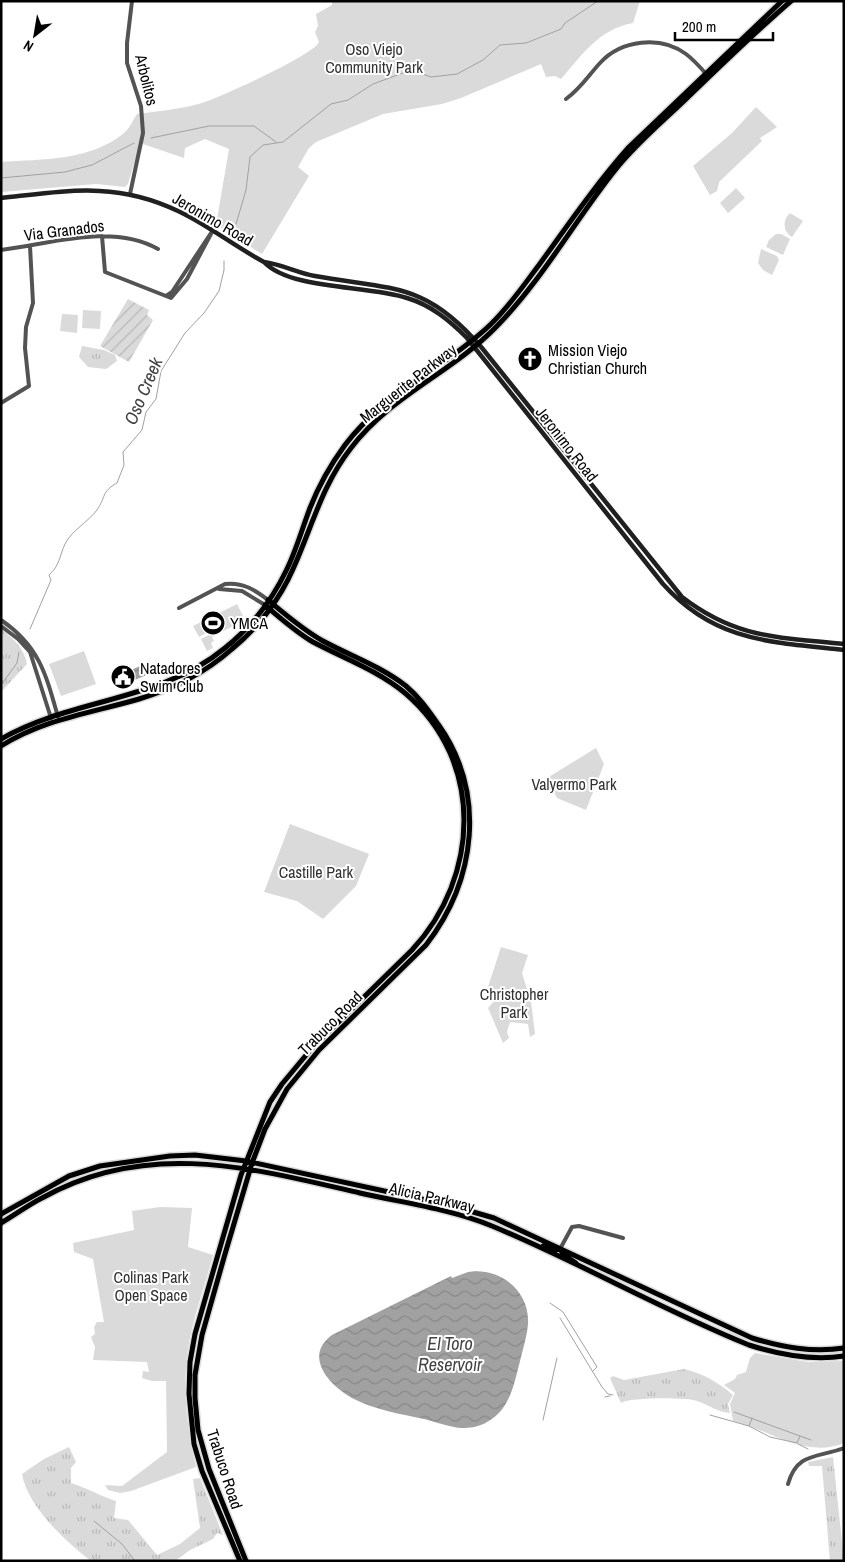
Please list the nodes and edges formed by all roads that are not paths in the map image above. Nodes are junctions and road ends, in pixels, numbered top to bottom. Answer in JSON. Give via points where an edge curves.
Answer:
{"nodes":[{"id":1,"x":132,"y":1,"type":"edge"},
{"id":2,"x":782,"y":1,"type":"edge"},
{"id":3,"x":791,"y":1,"type":"edge"},
{"id":4,"x":707,"y":75,"type":"junction"},
{"id":5,"x":566,"y":99,"type":"dead end"},
{"id":6,"x":130,"y":194,"type":"junction"},
{"id":7,"x":1,"y":198,"type":"edge"},
{"id":8,"x":212,"y":232,"type":"junction"},
{"id":9,"x":102,"y":236,"type":"junction"},
{"id":10,"x":30,"y":246,"type":"junction"},
{"id":11,"x":158,"y":249,"type":"dead end"},
{"id":12,"x":1,"y":250,"type":"edge"},
{"id":13,"x":178,"y":282,"type":"junction"},
{"id":14,"x":183,"y":285,"type":"junction"},
{"id":15,"x":166,"y":296,"type":"junction"},
{"id":16,"x":475,"y":343,"type":"junction"},
{"id":17,"x":1,"y":404,"type":"edge"},
{"id":18,"x":269,"y":605,"type":"junction"},
{"id":19,"x":178,"y":608,"type":"dead end"},
{"id":20,"x":1,"y":620,"type":"edge"},
{"id":21,"x":1,"y":626,"type":"edge"},
{"id":22,"x":844,"y":644,"type":"edge"},
{"id":23,"x":844,"y":650,"type":"edge"},
{"id":24,"x":58,"y":716,"type":"junction"},
{"id":25,"x":51,"y":719,"type":"junction"},
{"id":26,"x":1,"y":739,"type":"edge"},
{"id":27,"x":1,"y":746,"type":"edge"},
{"id":28,"x":170,"y":1156,"type":"junction"},
{"id":29,"x":249,"y":1162,"type":"junction"},
{"id":30,"x":170,"y":1163,"type":"junction"},
{"id":31,"x":247,"y":1169,"type":"junction"},
{"id":32,"x":421,"y":1199,"type":"junction"},
{"id":33,"x":419,"y":1207,"type":"junction"},
{"id":34,"x":1,"y":1214,"type":"edge"},
{"id":35,"x":1,"y":1223,"type":"edge"},
{"id":36,"x":623,"y":1238,"type":"dead end"},
{"id":37,"x":524,"y":1240,"type":"junction"},
{"id":38,"x":560,"y":1249,"type":"junction"},
{"id":39,"x":580,"y":1267,"type":"junction"},
{"id":40,"x":752,"y":1338,"type":"junction"},
{"id":41,"x":749,"y":1345,"type":"junction"},
{"id":42,"x":844,"y":1348,"type":"edge"},
{"id":43,"x":844,"y":1356,"type":"edge"},
{"id":44,"x":844,"y":1448,"type":"edge"},
{"id":45,"x":788,"y":1484,"type":"dead end"},
{"id":46,"x":240,"y":1561,"type":"edge"},
{"id":47,"x":246,"y":1561,"type":"edge"}],
"edges":[{"from":1,"to":6,"type":"street","name":"Arbolitos","via":[[126,58],[141,106],[144,133]]},
{"from":2,"to":4,"type":"main road","name":"Marguerite Parkway"},
{"from":3,"to":4,"type":"main road","name":"Marguerite Parkway"},
{"from":4,"to":5,"type":"street","via":[[677,49],[665,44],[641,42],[618,48],[608,55]]},
{"from":4,"to":16,"type":"main road","name":"Marguerite Parkway","via":[[612,165],[509,304]]},
{"from":6,"to":7,"type":"main road","name":"Jeronimo Road","via":[[86,189]]},
{"from":6,"to":8,"type":"main road","name":"Jeronimo Road","via":[[177,210]]},
{"from":8,"to":13,"type":"street"},
{"from":8,"to":14,"type":"street"},
{"from":8,"to":16,"type":"main road","name":"Jeronimo Road","via":[[264,262],[271,270],[294,278],[408,298],[444,318]]},
{"from":9,"to":10,"type":"street","name":"Via Granados"},
{"from":9,"to":11,"type":"street","name":"Via Granados","via":[[126,238]]},
{"from":9,"to":15,"type":"street","via":[[105,272]]},
{"from":10,"to":12,"type":"street","name":"Via Granados"},
{"from":10,"to":17,"type":"street","via":[[33,303],[26,327],[25,348],[29,386]]},
{"from":13,"to":14,"type":"street"},
{"from":13,"to":15,"type":"street"},
{"from":14,"to":15,"type":"street","via":[[174,297]]},
{"from":16,"to":18,"type":"main road","name":"Marguerite Parkway","via":[[372,423],[340,462],[321,490],[292,572]]},
{"from":16,"to":22,"type":"main road","name":"Jeronimo Road","via":[[682,597],[707,615],[742,631]]},
{"from":16,"to":23,"type":"main road","name":"Jeronimo Road","via":[[674,597],[706,621],[742,637]]},
{"from":18,"to":19,"type":"street","via":[[255,590],[242,584],[225,584]]},
{"from":18,"to":24,"type":"main road","name":"Marguerite Parkway","via":[[226,648],[177,679]]},
{"from":18,"to":29,"type":"main road","name":"Trabuco Road","via":[[300,633],[399,688],[423,712],[450,754],[460,786],[464,830],[462,854],[450,894],[427,934],[312,1048],[282,1084],[270,1102]]},
{"from":20,"to":24,"type":"street","via":[[19,632],[34,650]]},
{"from":21,"to":25,"type":"street","via":[[30,652]]},
{"from":24,"to":25,"type":"main road","name":"Marguerite Parkway"},
{"from":25,"to":26,"type":"main road","name":"Marguerite Parkway"},
{"from":25,"to":27,"type":"main road","name":"Marguerite Parkway"},
{"from":28,"to":29,"type":"main road","name":"Alicia Parkway","via":[[195,1155]]},
{"from":28,"to":30,"type":"main road"},
{"from":28,"to":34,"type":"main road","name":"Alicia Parkway","via":[[123,1162],[69,1176]]},
{"from":29,"to":31,"type":"main road","name":"Trabuco Road"},
{"from":29,"to":32,"type":"main road","name":"Alicia Parkway"},
{"from":30,"to":31,"type":"main road","name":"Alicia Parkway","via":[[204,1163]]},
{"from":30,"to":35,"type":"main road","name":"Alicia Parkway","via":[[133,1167],[88,1178],[43,1197]]},
{"from":31,"to":33,"type":"main road","name":"Alicia Parkway"},
{"from":31,"to":46,"type":"main road","name":"Trabuco Road","via":[[195,1334],[189,1394],[194,1444],[202,1471]]},
{"from":31,"to":47,"type":"main road","name":"Trabuco Road","via":[[202,1335],[195,1375],[198,1430],[209,1469]]},
{"from":32,"to":33,"type":"main road"},
{"from":32,"to":38,"type":"main road","name":"Alicia Parkway","via":[[494,1218]]},
{"from":33,"to":37,"type":"main road","name":"Alicia Parkway","via":[[468,1218]]},
{"from":36,"to":38,"type":"street","via":[[572,1227]]},
{"from":37,"to":38,"type":"main road"},
{"from":37,"to":39,"type":"main road","name":"Alicia Parkway"},
{"from":38,"to":39,"type":"main road","via":[[564,1256]]},
{"from":38,"to":40,"type":"main road","name":"Alicia Parkway"},
{"from":39,"to":41,"type":"main road","name":"Alicia Parkway"},
{"from":40,"to":41,"type":"main road"},
{"from":40,"to":42,"type":"main road","name":"Alicia Parkway","via":[[811,1350]]},
{"from":41,"to":43,"type":"main road","name":"Alicia Parkway","via":[[797,1356]]},
{"from":44,"to":45,"type":"street","via":[[808,1457],[796,1467]]}]}
